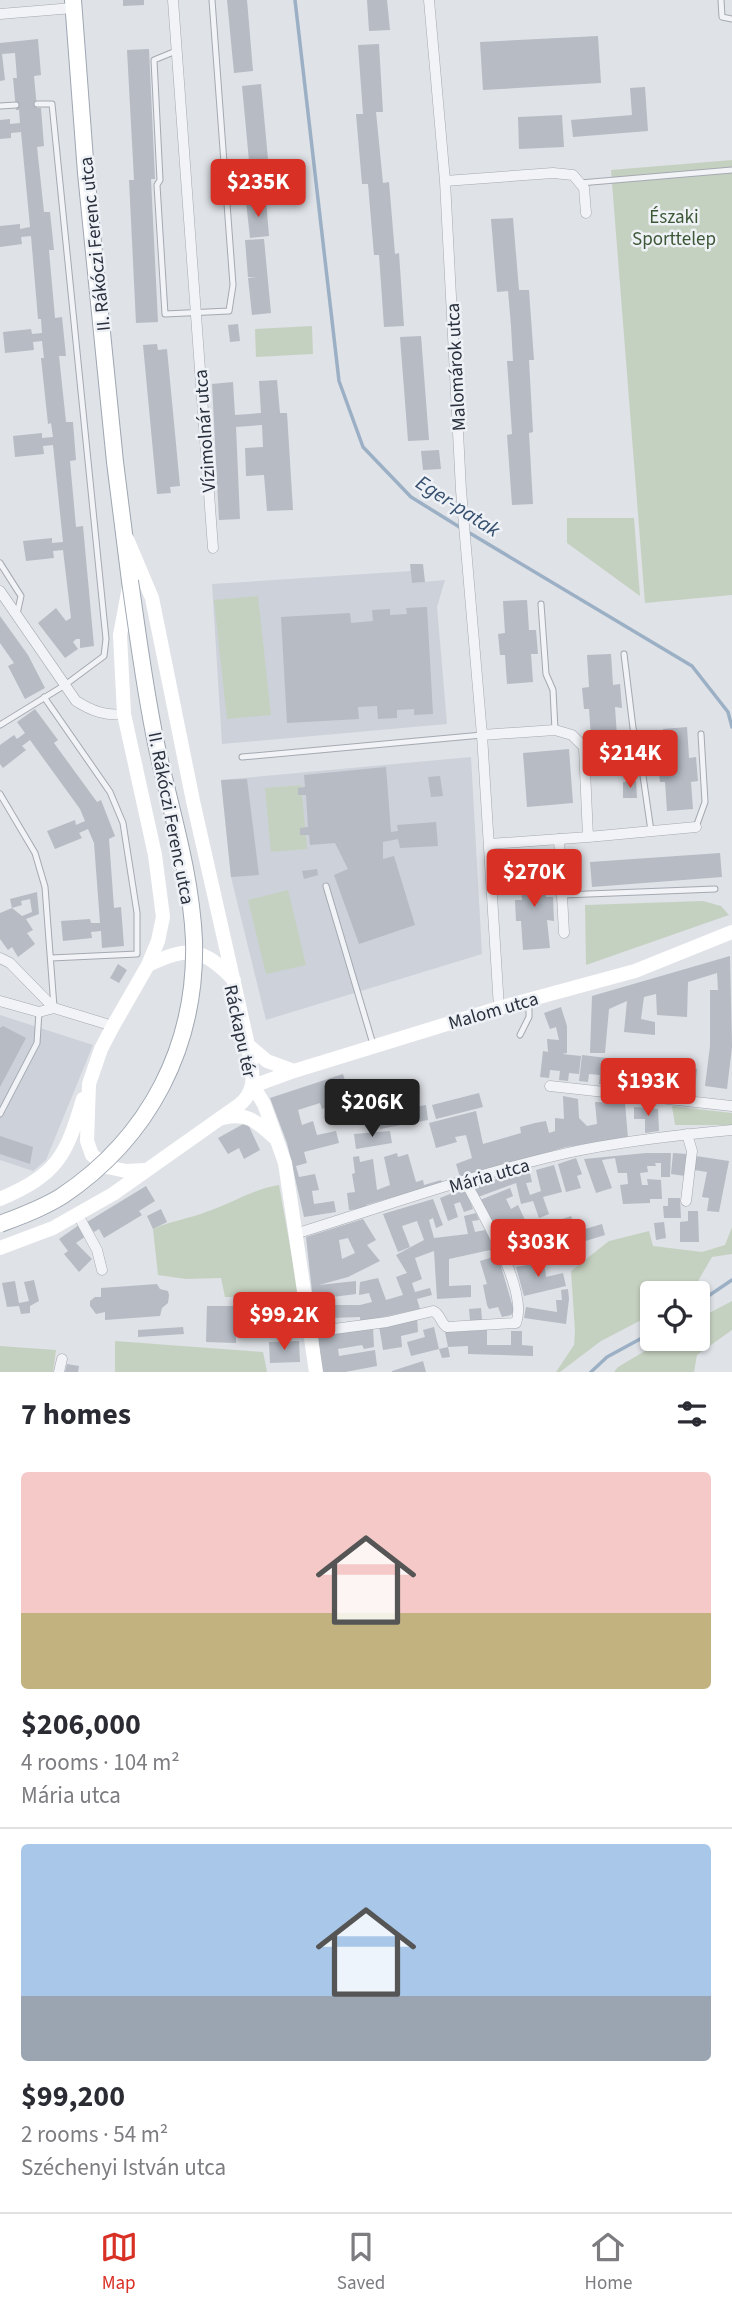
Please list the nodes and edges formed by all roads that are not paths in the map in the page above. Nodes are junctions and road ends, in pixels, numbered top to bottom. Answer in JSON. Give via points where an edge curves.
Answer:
{"nodes":[{"id":1,"x":173,"y":0,"type":"edge"},
{"id":2,"x":212,"y":0,"type":"edge"},
{"id":3,"x":429,"y":0,"type":"edge"},
{"id":4,"x":721,"y":0,"type":"edge"},
{"id":5,"x":73,"y":4,"type":"edge"},
{"id":6,"x":0,"y":13,"type":"edge"},
{"id":7,"x":732,"y":19,"type":"edge"},
{"id":8,"x":177,"y":51,"type":"junction"},
{"id":9,"x":37,"y":104,"type":"dead end"},
{"id":10,"x":16,"y":105,"type":"dead end"},
{"id":11,"x":0,"y":106,"type":"edge"},
{"id":12,"x":732,"y":170,"type":"edge"},
{"id":13,"x":445,"y":181,"type":"junction"},
{"id":14,"x":580,"y":183,"type":"junction"},
{"id":15,"x":586,"y":213,"type":"dead end"},
{"id":16,"x":195,"y":314,"type":"junction"},
{"id":17,"x":124,"y":529,"type":"junction"},
{"id":18,"x":213,"y":548,"type":"dead end"},
{"id":19,"x":0,"y":563,"type":"edge"},
{"id":20,"x":130,"y":581,"type":"junction"},
{"id":21,"x":0,"y":591,"type":"edge"},
{"id":22,"x":541,"y":604,"type":"dead end"},
{"id":23,"x":4,"y":605,"type":"edge"},
{"id":24,"x":17,"y":614,"type":"junction"},
{"id":25,"x":624,"y":654,"type":"dead end"},
{"id":26,"x":65,"y":685,"type":"junction"},
{"id":27,"x":44,"y":697,"type":"junction"},
{"id":28,"x":124,"y":714,"type":"junction"},
{"id":29,"x":0,"y":725,"type":"edge"},
{"id":30,"x":555,"y":730,"type":"junction"},
{"id":31,"x":482,"y":734,"type":"junction"},
{"id":32,"x":701,"y":734,"type":"dead end"},
{"id":33,"x":584,"y":747,"type":"junction"},
{"id":34,"x":639,"y":748,"type":"junction"},
{"id":35,"x":242,"y":757,"type":"dead end"},
{"id":36,"x":0,"y":794,"type":"edge"},
{"id":37,"x":696,"y":827,"type":"joint"},
{"id":38,"x":651,"y":831,"type":"junction"},
{"id":39,"x":588,"y":837,"type":"junction"},
{"id":40,"x":559,"y":839,"type":"junction"},
{"id":41,"x":489,"y":844,"type":"junction"},
{"id":42,"x":326,"y":886,"type":"dead end"},
{"id":43,"x":715,"y":888,"type":"dead end"},
{"id":44,"x":563,"y":895,"type":"junction"},
{"id":45,"x":163,"y":917,"type":"junction"},
{"id":46,"x":732,"y":932,"type":"edge"},
{"id":47,"x":564,"y":933,"type":"dead end"},
{"id":48,"x":181,"y":952,"type":"junction"},
{"id":49,"x":0,"y":958,"type":"edge"},
{"id":50,"x":51,"y":958,"type":"junction"},
{"id":51,"x":148,"y":965,"type":"junction"},
{"id":52,"x":235,"y":982,"type":"junction"},
{"id":53,"x":528,"y":999,"type":"junction"},
{"id":54,"x":0,"y":1001,"type":"edge"},
{"id":55,"x":54,"y":1008,"type":"junction"},
{"id":56,"x":499,"y":1008,"type":"junction"},
{"id":57,"x":39,"y":1012,"type":"junction"},
{"id":58,"x":113,"y":1026,"type":"junction"},
{"id":59,"x":520,"y":1035,"type":"dead end"},
{"id":60,"x":248,"y":1045,"type":"junction"},
{"id":61,"x":374,"y":1046,"type":"junction"},
{"id":62,"x":294,"y":1071,"type":"junction"},
{"id":63,"x":89,"y":1084,"type":"junction"},
{"id":64,"x":253,"y":1086,"type":"junction"},
{"id":65,"x":550,"y":1086,"type":"dead end"},
{"id":66,"x":732,"y":1106,"type":"edge"},
{"id":67,"x":0,"y":1114,"type":"edge"},
{"id":68,"x":220,"y":1118,"type":"junction"},
{"id":69,"x":732,"y":1130,"type":"edge"},
{"id":70,"x":687,"y":1134,"type":"junction"},
{"id":71,"x":279,"y":1141,"type":"junction"},
{"id":72,"x":147,"y":1170,"type":"junction"},
{"id":73,"x":466,"y":1181,"type":"junction"},
{"id":74,"x":0,"y":1199,"type":"edge"},
{"id":75,"x":686,"y":1201,"type":"dead end"},
{"id":76,"x":78,"y":1215,"type":"junction"},
{"id":77,"x":0,"y":1224,"type":"edge"},
{"id":78,"x":295,"y":1234,"type":"junction"},
{"id":79,"x":0,"y":1248,"type":"edge"},
{"id":80,"x":102,"y":1270,"type":"dead end"},
{"id":81,"x":311,"y":1332,"type":"junction"},
{"id":82,"x":62,"y":1359,"type":"dead end"},
{"id":83,"x":59,"y":1372,"type":"edge"},
{"id":84,"x":316,"y":1372,"type":"edge"}],
"edges":[{"from":1,"to":8,"type":"street","name":"Vízimolnár utca"},
{"from":2,"to":16,"type":"lane","via":[[233,285],[229,312]]},
{"from":3,"to":13,"type":"street","name":"Malomárok utca"},
{"from":4,"to":7,"type":"lane","via":[[722,17]]},
{"from":5,"to":6,"type":"street"},
{"from":5,"to":17,"type":"main road","name":"II. Rákóczi Ferenc utca"},
{"from":8,"to":16,"type":"street","name":"Vízimolnár utca"},
{"from":8,"to":16,"type":"lane","via":[[155,60],[165,314]]},
{"from":9,"to":26,"type":"lane","via":[[52,104],[106,639],[104,656]]},
{"from":10,"to":11,"type":"lane"},
{"from":12,"to":14,"type":"lane"},
{"from":13,"to":14,"type":"street","via":[[553,173],[573,175]]},
{"from":13,"to":31,"type":"street","name":"Malomárok utca","via":[[462,493]]},
{"from":14,"to":15,"type":"street"},
{"from":16,"to":18,"type":"street","name":"Vízimolnár utca"},
{"from":17,"to":20,"type":"main road","name":"II. Rákóczi Ferenc utca"},
{"from":17,"to":52,"type":"main road","name":"II. Rákóczi Ferenc utca","via":[[152,598]]},
{"from":19,"to":24,"type":"lane","via":[[20,596]]},
{"from":20,"to":28,"type":"main road","name":"II. Rákóczi Ferenc utca","via":[[120,635]]},
{"from":20,"to":77,"type":"main road","name":"II. Rákóczi Ferenc utca","bridge":true,"via":[[152,723],[186,872],[194,938],[193,986],[184,1030],[164,1082],[122,1145],[61,1196]]},
{"from":21,"to":23,"type":"street"},
{"from":22,"to":30,"type":"lane"},
{"from":23,"to":24,"type":"street"},
{"from":24,"to":26,"type":"street"},
{"from":25,"to":34,"type":"lane"},
{"from":26,"to":27,"type":"lane"},
{"from":26,"to":28,"type":"street","via":[[76,701],[89,709],[109,716]]},
{"from":27,"to":29,"type":"lane"},
{"from":27,"to":50,"type":"lane","via":[[110,792],[124,823],[137,914],[137,954]]},
{"from":28,"to":45,"type":"main road","name":"II. Rákóczi Ferenc utca","via":[[155,855]]},
{"from":30,"to":31,"type":"street"},
{"from":30,"to":33,"type":"street","via":[[572,735]]},
{"from":31,"to":35,"type":"lane"},
{"from":31,"to":41,"type":"street","name":"Malomárok utca"},
{"from":32,"to":37,"type":"lane","via":[[705,802]]},
{"from":33,"to":34,"type":"lane"},
{"from":33,"to":39,"type":"street"},
{"from":34,"to":38,"type":"lane"},
{"from":36,"to":50,"type":"lane","via":[[35,853],[45,887]]},
{"from":37,"to":38,"type":"street"},
{"from":38,"to":39,"type":"street"},
{"from":39,"to":40,"type":"street"},
{"from":40,"to":41,"type":"street"},
{"from":40,"to":44,"type":"street"},
{"from":41,"to":56,"type":"street","name":"Malomárok utca"},
{"from":42,"to":61,"type":"lane"},
{"from":43,"to":44,"type":"lane"},
{"from":44,"to":47,"type":"street"},
{"from":45,"to":48,"type":"main road","via":[[168,935]]},
{"from":45,"to":51,"type":"main road","name":"II. Rákóczi Ferenc utca"},
{"from":46,"to":53,"type":"main road","name":"Malom utca","via":[[635,971]]},
{"from":48,"to":51,"type":"main road"},
{"from":48,"to":52,"type":"main road","name":"Ráckapu tér","via":[[203,954]]},
{"from":49,"to":55,"type":"street"},
{"from":50,"to":55,"type":"lane"},
{"from":51,"to":58,"type":"main road"},
{"from":52,"to":60,"type":"main road","name":"Ráckapu tér"},
{"from":53,"to":56,"type":"main road","name":"Malom utca"},
{"from":53,"to":59,"type":"lane","via":[[529,1017]]},
{"from":54,"to":57,"type":"street"},
{"from":55,"to":57,"type":"street"},
{"from":55,"to":58,"type":"street"},
{"from":56,"to":61,"type":"main road","name":"Malom utca"},
{"from":57,"to":67,"type":"lane","via":[[37,1043]]},
{"from":58,"to":63,"type":"main road"},
{"from":60,"to":62,"type":"main road","via":[[267,1062]]},
{"from":60,"to":64,"type":"main road","name":"Ráckapu tér"},
{"from":61,"to":62,"type":"main road","name":"Malom utca"},
{"from":62,"to":64,"type":"main road","name":"Malom utca"},
{"from":63,"to":72,"type":"main road","via":[[92,1155],[107,1167]]},
{"from":63,"to":74,"type":"main road","via":[[64,1153],[28,1186]]},
{"from":64,"to":68,"type":"main road","name":"Ráckapu tér","via":[[247,1099]]},
{"from":64,"to":71,"type":"main road"},
{"from":65,"to":66,"type":"street"},
{"from":68,"to":71,"type":"main road","via":[[247,1116]]},
{"from":68,"to":72,"type":"main road","name":"Ráckapu tér"},
{"from":69,"to":70,"type":"street","name":"Mária utca"},
{"from":70,"to":73,"type":"street","name":"Mária utca","via":[[570,1153]]},
{"from":70,"to":75,"type":"street","via":[[692,1151]]},
{"from":71,"to":78,"type":"main road"},
{"from":72,"to":76,"type":"main road","name":"Ráckapu tér"},
{"from":73,"to":78,"type":"street","name":"Mária utca"},
{"from":73,"to":81,"type":"street","via":[[514,1286],[516,1323],[447,1326],[433,1311]]},
{"from":76,"to":79,"type":"main road","name":"Ráckapu tér"},
{"from":76,"to":80,"type":"street"},
{"from":78,"to":81,"type":"main road"},
{"from":81,"to":84,"type":"main road"},
{"from":82,"to":83,"type":"street"}]}
